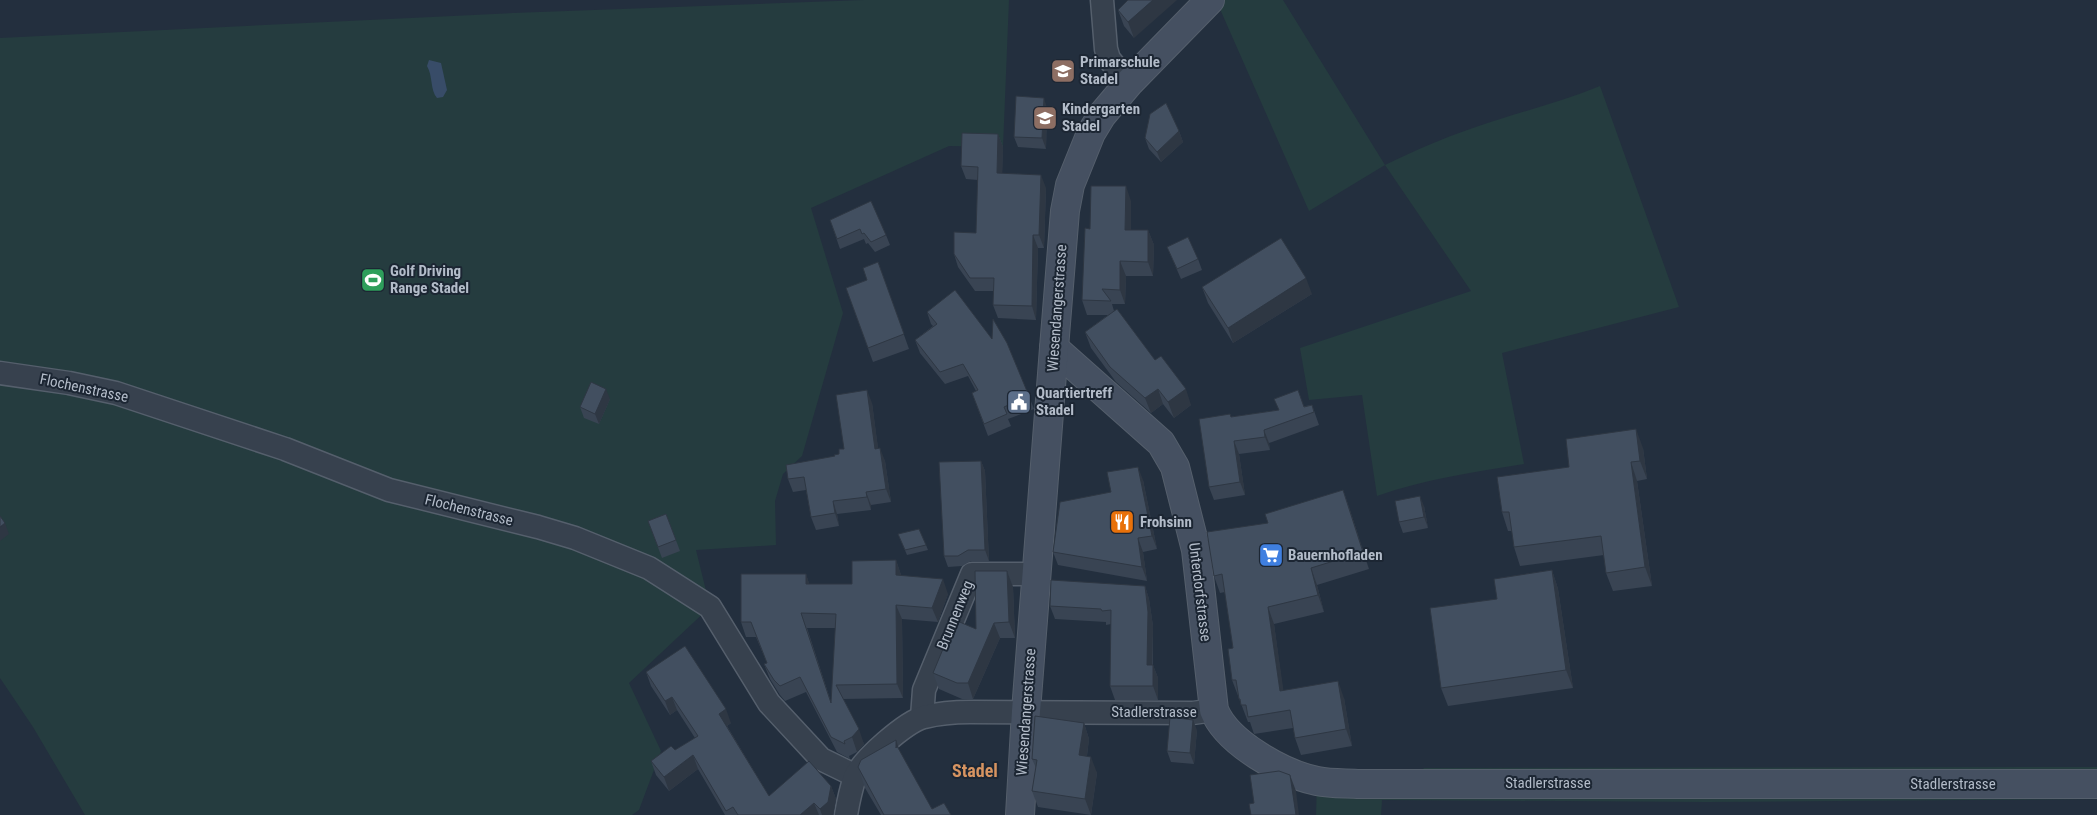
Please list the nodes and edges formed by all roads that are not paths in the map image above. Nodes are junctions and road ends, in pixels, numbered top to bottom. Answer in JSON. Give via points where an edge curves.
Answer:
{"nodes":[{"id":1,"x":1102,"y":0,"type":"edge"},
{"id":2,"x":1210,"y":0,"type":"edge"},
{"id":3,"x":1129,"y":83,"type":"junction"},
{"id":4,"x":1054,"y":348,"type":"junction"},
{"id":5,"x":0,"y":373,"type":"edge"},
{"id":6,"x":1037,"y":574,"type":"junction"},
{"id":7,"x":1214,"y":710,"type":"junction"},
{"id":8,"x":1026,"y":711,"type":"junction"},
{"id":9,"x":922,"y":718,"type":"junction"},
{"id":10,"x":856,"y":776,"type":"junction"},
{"id":11,"x":2097,"y":784,"type":"edge"},
{"id":12,"x":846,"y":815,"type":"edge"},
{"id":13,"x":1020,"y":815,"type":"edge"}],
"edges":[{"from":1,"to":3,"type":"street","via":[[1109,59]]},
{"from":2,"to":3,"type":"street","name":"Wiesendangerstrasse"},
{"from":3,"to":4,"type":"street","name":"Wiesendangerstrasse","via":[[1091,133],[1070,185]]},
{"from":4,"to":6,"type":"street","name":"Wiesendangerstrasse"},
{"from":4,"to":7,"type":"street","name":"Unterdorfstrasse","via":[[1161,443],[1175,467],[1196,550]]},
{"from":5,"to":10,"type":"street","name":"Flochenstrasse","via":[[86,386],[143,401],[285,449],[389,490],[576,538],[649,568],[710,607],[769,704],[821,760]]},
{"from":6,"to":8,"type":"street","name":"Wiesendangerstrasse"},
{"from":6,"to":9,"type":"street","name":"Brunnenweg","via":[[972,574],[924,690]]},
{"from":7,"to":8,"type":"street","name":"Stadlerstrasse","via":[[1193,713]]},
{"from":7,"to":11,"type":"street","name":"Stadlerstrasse","via":[[1222,726],[1238,741],[1274,766],[1317,781],[1360,784]]},
{"from":8,"to":9,"type":"street","name":"Stadlerstrasse","via":[[946,712]]},
{"from":8,"to":13,"type":"street","name":"Wiesendangerstrasse"},
{"from":9,"to":10,"type":"street","name":"Stadlerstrasse","via":[[869,758]]},
{"from":10,"to":12,"type":"street"}]}
